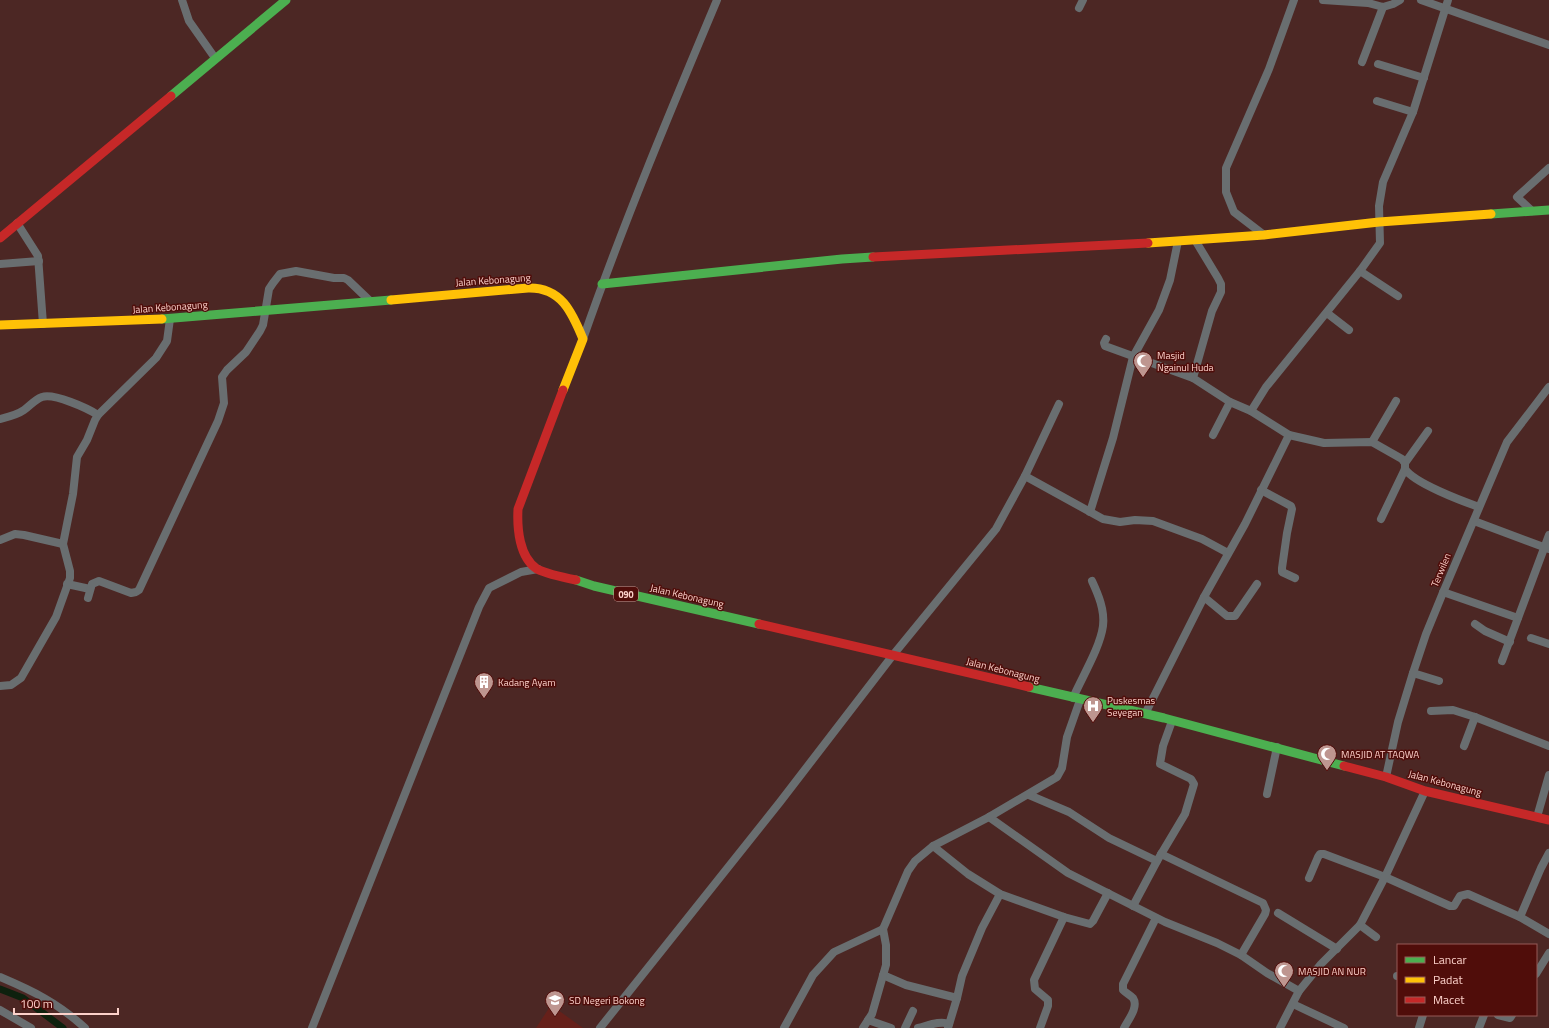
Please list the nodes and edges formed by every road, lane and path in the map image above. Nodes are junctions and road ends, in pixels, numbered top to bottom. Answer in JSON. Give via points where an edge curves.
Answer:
{"nodes":[{"id":1,"x":182,"y":0,"type":"edge"},
{"id":2,"x":286,"y":0,"type":"edge"},
{"id":3,"x":717,"y":0,"type":"edge"},
{"id":4,"x":1294,"y":0,"type":"edge"},
{"id":5,"x":1324,"y":0,"type":"edge"},
{"id":6,"x":1400,"y":0,"type":"edge"},
{"id":7,"x":1421,"y":0,"type":"edge"},
{"id":8,"x":1448,"y":0,"type":"edge"},
{"id":9,"x":1383,"y":7,"type":"junction"},
{"id":10,"x":1445,"y":8,"type":"junction"},
{"id":11,"x":1549,"y":46,"type":"edge"},
{"id":12,"x":215,"y":58,"type":"junction"},
{"id":13,"x":1362,"y":62,"type":"dead end"},
{"id":14,"x":1378,"y":64,"type":"dead end"},
{"id":15,"x":1424,"y":78,"type":"junction"},
{"id":16,"x":1378,"y":101,"type":"dead end"},
{"id":17,"x":1413,"y":112,"type":"junction"},
{"id":18,"x":1549,"y":168,"type":"edge"},
{"id":19,"x":1549,"y":210,"type":"edge"},
{"id":20,"x":1532,"y":211,"type":"junction"},
{"id":21,"x":1379,"y":222,"type":"junction"},
{"id":22,"x":17,"y":223,"type":"junction"},
{"id":23,"x":1264,"y":235,"type":"junction"},
{"id":24,"x":0,"y":238,"type":"edge"},
{"id":25,"x":1195,"y":240,"type":"junction"},
{"id":26,"x":1178,"y":241,"type":"junction"},
{"id":27,"x":39,"y":261,"type":"junction"},
{"id":28,"x":0,"y":264,"type":"edge"},
{"id":29,"x":1360,"y":271,"type":"junction"},
{"id":30,"x":602,"y":284,"type":"junction"},
{"id":31,"x":1398,"y":296,"type":"dead end"},
{"id":32,"x":370,"y":302,"type":"junction"},
{"id":33,"x":266,"y":310,"type":"junction"},
{"id":34,"x":1327,"y":313,"type":"junction"},
{"id":35,"x":170,"y":319,"type":"junction"},
{"id":36,"x":43,"y":324,"type":"junction"},
{"id":37,"x":0,"y":325,"type":"edge"},
{"id":38,"x":1349,"y":330,"type":"dead end"},
{"id":39,"x":583,"y":339,"type":"junction"},
{"id":40,"x":1106,"y":339,"type":"dead end"},
{"id":41,"x":1133,"y":357,"type":"junction"},
{"id":42,"x":1193,"y":378,"type":"junction"},
{"id":43,"x":1549,"y":387,"type":"edge"},
{"id":44,"x":1396,"y":401,"type":"dead end"},
{"id":45,"x":1230,"y":402,"type":"junction"},
{"id":46,"x":1059,"y":404,"type":"dead end"},
{"id":47,"x":1251,"y":411,"type":"junction"},
{"id":48,"x":98,"y":415,"type":"junction"},
{"id":49,"x":0,"y":419,"type":"edge"},
{"id":50,"x":1428,"y":431,"type":"dead end"},
{"id":51,"x":1213,"y":435,"type":"dead end"},
{"id":52,"x":1289,"y":435,"type":"junction"},
{"id":53,"x":1372,"y":442,"type":"junction"},
{"id":54,"x":1405,"y":466,"type":"junction"},
{"id":55,"x":1025,"y":476,"type":"junction"},
{"id":56,"x":1261,"y":490,"type":"junction"},
{"id":57,"x":1479,"y":507,"type":"junction"},
{"id":58,"x":1090,"y":512,"type":"junction"},
{"id":59,"x":1380,"y":519,"type":"dead end"},
{"id":60,"x":1474,"y":521,"type":"junction"},
{"id":61,"x":1549,"y":535,"type":"edge"},
{"id":62,"x":0,"y":540,"type":"edge"},
{"id":63,"x":63,"y":544,"type":"junction"},
{"id":64,"x":1547,"y":548,"type":"edge"},
{"id":65,"x":1228,"y":553,"type":"junction"},
{"id":66,"x":538,"y":569,"type":"junction"},
{"id":67,"x":1295,"y":578,"type":"dead end"},
{"id":68,"x":1092,"y":581,"type":"dead end"},
{"id":69,"x":67,"y":584,"type":"junction"},
{"id":70,"x":1257,"y":584,"type":"dead end"},
{"id":71,"x":1443,"y":592,"type":"junction"},
{"id":72,"x":1204,"y":597,"type":"junction"},
{"id":73,"x":1518,"y":618,"type":"junction"},
{"id":74,"x":1475,"y":624,"type":"dead end"},
{"id":75,"x":1531,"y":638,"type":"dead end"},
{"id":76,"x":1510,"y":642,"type":"junction"},
{"id":77,"x":1549,"y":644,"type":"edge"},
{"id":78,"x":893,"y":655,"type":"junction"},
{"id":79,"x":1502,"y":662,"type":"dead end"},
{"id":80,"x":1413,"y":673,"type":"junction"},
{"id":81,"x":1438,"y":681,"type":"dead end"},
{"id":82,"x":0,"y":686,"type":"edge"},
{"id":83,"x":1077,"y":699,"type":"junction"},
{"id":84,"x":1431,"y":711,"type":"dead end"},
{"id":85,"x":1145,"y":714,"type":"junction"},
{"id":86,"x":1475,"y":717,"type":"junction"},
{"id":87,"x":1172,"y":720,"type":"junction"},
{"id":88,"x":1464,"y":746,"type":"dead end"},
{"id":89,"x":1549,"y":746,"type":"edge"},
{"id":90,"x":1277,"y":747,"type":"junction"},
{"id":91,"x":1549,"y":775,"type":"edge"},
{"id":92,"x":1386,"y":777,"type":"junction"},
{"id":93,"x":1425,"y":791,"type":"junction"},
{"id":94,"x":1267,"y":794,"type":"dead end"},
{"id":95,"x":1029,"y":795,"type":"junction"},
{"id":96,"x":989,"y":817,"type":"junction"},
{"id":97,"x":1537,"y":817,"type":"junction"},
{"id":98,"x":1549,"y":820,"type":"edge"},
{"id":99,"x":933,"y":846,"type":"junction"},
{"id":100,"x":1549,"y":853,"type":"edge"},
{"id":101,"x":1159,"y":857,"type":"junction"},
{"id":102,"x":1385,"y":877,"type":"junction"},
{"id":103,"x":1309,"y":878,"type":"dead end"},
{"id":104,"x":1108,"y":893,"type":"junction"},
{"id":105,"x":1000,"y":894,"type":"junction"},
{"id":106,"x":1133,"y":906,"type":"junction"},
{"id":107,"x":1278,"y":913,"type":"dead end"},
{"id":108,"x":1064,"y":917,"type":"junction"},
{"id":109,"x":1520,"y":917,"type":"junction"},
{"id":110,"x":1156,"y":918,"type":"junction"},
{"id":111,"x":1360,"y":925,"type":"junction"},
{"id":112,"x":883,"y":929,"type":"junction"},
{"id":113,"x":1549,"y":934,"type":"edge"},
{"id":114,"x":1376,"y":937,"type":"dead end"},
{"id":115,"x":1337,"y":949,"type":"junction"},
{"id":116,"x":1549,"y":953,"type":"edge"},
{"id":117,"x":1241,"y":955,"type":"junction"},
{"id":118,"x":1537,"y":972,"type":"edge"},
{"id":119,"x":883,"y":975,"type":"junction"},
{"id":120,"x":0,"y":977,"type":"edge"},
{"id":121,"x":1299,"y":991,"type":"junction"},
{"id":122,"x":957,"y":998,"type":"junction"},
{"id":123,"x":1293,"y":1004,"type":"junction"},
{"id":124,"x":0,"y":1010,"type":"edge"},
{"id":125,"x":912,"y":1010,"type":"dead end"},
{"id":126,"x":1423,"y":1016,"type":"edge"},
{"id":127,"x":1484,"y":1016,"type":"edge"},
{"id":128,"x":1502,"y":1016,"type":"edge"},
{"id":129,"x":1511,"y":1016,"type":"edge"},
{"id":130,"x":868,"y":1020,"type":"junction"},
{"id":131,"x":948,"y":1026,"type":"edge"},
{"id":132,"x":31,"y":1028,"type":"edge"},
{"id":133,"x":85,"y":1028,"type":"edge"},
{"id":134,"x":312,"y":1028,"type":"edge"},
{"id":135,"x":600,"y":1028,"type":"edge"},
{"id":136,"x":784,"y":1028,"type":"edge"},
{"id":137,"x":863,"y":1028,"type":"edge"},
{"id":138,"x":891,"y":1028,"type":"edge"},
{"id":139,"x":905,"y":1028,"type":"edge"},
{"id":140,"x":918,"y":1028,"type":"edge"},
{"id":141,"x":1040,"y":1028,"type":"edge"},
{"id":142,"x":1124,"y":1028,"type":"edge"},
{"id":143,"x":1280,"y":1028,"type":"edge"},
{"id":144,"x":1344,"y":1028,"type":"edge"},
{"id":145,"x":1419,"y":1028,"type":"edge"},
{"id":146,"x":1479,"y":1028,"type":"edge"}],
"edges":[{"from":1,"to":12,"type":"street","via":[[189,21]]},
{"from":2,"to":12,"type":"main road"},
{"from":3,"to":30,"type":"street","via":[[654,150]]},
{"from":4,"to":23,"type":"street","via":[[1269,69],[1226,168],[1226,192],[1234,212]]},
{"from":5,"to":9,"type":"street","via":[[1368,3]]},
{"from":6,"to":9,"type":"street"},
{"from":7,"to":10,"type":"street"},
{"from":8,"to":10,"type":"street"},
{"from":9,"to":13,"type":"street"},
{"from":10,"to":11,"type":"street"},
{"from":10,"to":15,"type":"street"},
{"from":12,"to":22,"type":"main road"},
{"from":14,"to":15,"type":"street"},
{"from":15,"to":17,"type":"street"},
{"from":16,"to":17,"type":"street"},
{"from":17,"to":21,"type":"street","via":[[1383,182]]},
{"from":18,"to":20,"type":"street","via":[[1517,197]]},
{"from":19,"to":20,"type":"main road"},
{"from":20,"to":21,"type":"main road"},
{"from":21,"to":23,"type":"main road"},
{"from":21,"to":29,"type":"street","via":[[1380,243]]},
{"from":22,"to":24,"type":"main road"},
{"from":22,"to":27,"type":"street","via":[[36,251]]},
{"from":23,"to":25,"type":"main road"},
{"from":25,"to":26,"type":"main road"},
{"from":25,"to":42,"type":"street","via":[[1221,284],[1221,292],[1212,311]]},
{"from":26,"to":30,"type":"main road","via":[[842,259]]},
{"from":26,"to":41,"type":"street","via":[[1170,280],[1159,310]]},
{"from":27,"to":28,"type":"street"},
{"from":27,"to":36,"type":"street"},
{"from":29,"to":31,"type":"street"},
{"from":29,"to":34,"type":"street"},
{"from":30,"to":39,"type":"street"},
{"from":32,"to":33,"type":"main road","name":"Jalan Kebonagung"},
{"from":32,"to":33,"type":"street","via":[[346,279],[306,272],[284,272],[270,286]]},
{"from":32,"to":39,"type":"main road","name":"Jalan Kebonagung","via":[[514,289],[543,289],[553,294],[568,308]]},
{"from":33,"to":35,"type":"main road","name":"Jalan Kebonagung"},
{"from":33,"to":69,"type":"street","via":[[260,331],[246,352],[222,377],[224,402],[218,421],[139,590],[132,592],[98,581],[92,584],[89,593]]},
{"from":34,"to":38,"type":"street"},
{"from":34,"to":47,"type":"street","via":[[1266,387]]},
{"from":35,"to":36,"type":"main road","name":"Jalan Kebonagung"},
{"from":35,"to":48,"type":"street","via":[[167,341],[156,358]]},
{"from":36,"to":37,"type":"main road","name":"Jalan Kebonagung"},
{"from":39,"to":66,"type":"main road","via":[[518,509],[517,523],[523,549]]},
{"from":40,"to":41,"type":"street","via":[[1105,346]]},
{"from":41,"to":42,"type":"street"},
{"from":41,"to":58,"type":"street","via":[[1113,438]]},
{"from":42,"to":45,"type":"street"},
{"from":43,"to":57,"type":"street","name":"Terwilen","via":[[1507,442]]},
{"from":44,"to":53,"type":"street"},
{"from":45,"to":47,"type":"street"},
{"from":45,"to":51,"type":"street"},
{"from":46,"to":55,"type":"street"},
{"from":47,"to":52,"type":"street"},
{"from":48,"to":49,"type":"street","via":[[77,404],[44,396],[18,414]]},
{"from":48,"to":63,"type":"street","via":[[77,457]]},
{"from":50,"to":54,"type":"street"},
{"from":52,"to":53,"type":"street","via":[[1324,443]]},
{"from":52,"to":56,"type":"street"},
{"from":53,"to":54,"type":"street","via":[[1396,456]]},
{"from":54,"to":57,"type":"street","via":[[1407,472],[1421,481]]},
{"from":54,"to":59,"type":"street"},
{"from":55,"to":58,"type":"street"},
{"from":55,"to":78,"type":"street","via":[[996,529]]},
{"from":56,"to":65,"type":"street"},
{"from":56,"to":67,"type":"street","via":[[1292,509],[1282,572]]},
{"from":57,"to":60,"type":"street","name":"Terwilen"},
{"from":58,"to":65,"type":"street","via":[[1103,519],[1120,522],[1153,521],[1202,539]]},
{"from":60,"to":64,"type":"street"},
{"from":60,"to":71,"type":"street","name":"Terwilen"},
{"from":61,"to":64,"type":"street"},
{"from":62,"to":63,"type":"street","via":[[15,534]]},
{"from":63,"to":69,"type":"street","via":[[70,571]]},
{"from":64,"to":73,"type":"street"},
{"from":65,"to":72,"type":"street"},
{"from":66,"to":78,"type":"main road","name":"Jalan Kebonagung","number":"090","via":[[594,586]]},
{"from":66,"to":134,"type":"street","via":[[521,572],[489,588],[478,607]]},
{"from":68,"to":83,"type":"street","via":[[1099,598],[1103,625]]},
{"from":69,"to":82,"type":"street","via":[[56,617],[21,678],[11,685]]},
{"from":70,"to":72,"type":"street","via":[[1235,616],[1227,616]]},
{"from":71,"to":73,"type":"street"},
{"from":71,"to":80,"type":"street","name":"Terwilen"},
{"from":72,"to":85,"type":"street"},
{"from":73,"to":76,"type":"street"},
{"from":74,"to":76,"type":"street"},
{"from":75,"to":77,"type":"street"},
{"from":76,"to":79,"type":"street"},
{"from":78,"to":83,"type":"main road","name":"Jalan Kebonagung","number":"090"},
{"from":78,"to":135,"type":"street"},
{"from":80,"to":81,"type":"street"},
{"from":80,"to":92,"type":"street","name":"Terwilen","via":[[1398,722]]},
{"from":83,"to":85,"type":"main road","name":"Jalan Kebonagung","number":"090"},
{"from":83,"to":95,"type":"street","via":[[1066,737],[1060,772],[1053,780]]},
{"from":84,"to":86,"type":"street","via":[[1453,710]]},
{"from":85,"to":87,"type":"main road","name":"Jalan Kebonagung","number":"090"},
{"from":86,"to":88,"type":"street"},
{"from":86,"to":89,"type":"street"},
{"from":87,"to":90,"type":"main road","name":"Jalan Kebonagung","number":"090"},
{"from":87,"to":101,"type":"street","via":[[1160,764],[1188,777],[1194,784],[1185,814]]},
{"from":90,"to":92,"type":"main road","name":"Jalan Kebonagung","number":"090"},
{"from":90,"to":94,"type":"street"},
{"from":91,"to":97,"type":"street"},
{"from":92,"to":93,"type":"main road","name":"Jalan Kebonagung","number":"090"},
{"from":93,"to":97,"type":"main road","name":"Jalan Kebonagung","number":"090"},
{"from":93,"to":102,"type":"street"},
{"from":95,"to":96,"type":"street"},
{"from":95,"to":101,"type":"street","via":[[1069,812],[1109,838]]},
{"from":96,"to":99,"type":"street"},
{"from":96,"to":104,"type":"street","via":[[1068,873]]},
{"from":97,"to":98,"type":"main road","name":"Jalan Kebonagung","number":"090"},
{"from":99,"to":105,"type":"street","via":[[968,874]]},
{"from":99,"to":112,"type":"street","via":[[911,866]]},
{"from":100,"to":109,"type":"street"},
{"from":101,"to":106,"type":"street"},
{"from":101,"to":117,"type":"street","via":[[1263,903],[1265,914]]},
{"from":102,"to":103,"type":"street","via":[[1322,854],[1318,857]]},
{"from":102,"to":109,"type":"street","via":[[1450,906],[1454,906],[1460,896],[1468,894]]},
{"from":102,"to":111,"type":"street"},
{"from":104,"to":106,"type":"street"},
{"from":104,"to":108,"type":"street","via":[[1090,924]]},
{"from":105,"to":108,"type":"street"},
{"from":105,"to":122,"type":"street","via":[[978,937],[962,976]]},
{"from":106,"to":110,"type":"street"},
{"from":107,"to":115,"type":"street"},
{"from":108,"to":141,"type":"street","via":[[1034,980],[1035,989],[1048,1000]]},
{"from":109,"to":113,"type":"street"},
{"from":110,"to":117,"type":"street"},
{"from":110,"to":142,"type":"street","via":[[1123,984],[1123,990],[1131,996],[1135,1004]]},
{"from":111,"to":114,"type":"street"},
{"from":111,"to":115,"type":"street"},
{"from":112,"to":119,"type":"street","via":[[886,945]]},
{"from":112,"to":136,"type":"street","via":[[834,952],[813,975]]},
{"from":115,"to":121,"type":"street"},
{"from":116,"to":118,"type":"street"},
{"from":117,"to":121,"type":"street"},
{"from":119,"to":122,"type":"street","via":[[906,985]]},
{"from":119,"to":130,"type":"street"},
{"from":120,"to":133,"type":"street","via":[[32,990],[57,1005]]},
{"from":121,"to":123,"type":"street"},
{"from":122,"to":131,"type":"street"},
{"from":123,"to":143,"type":"street"},
{"from":123,"to":144,"type":"street"},
{"from":124,"to":132,"type":"street"},
{"from":125,"to":139,"type":"street"},
{"from":126,"to":145,"type":"street"},
{"from":127,"to":146,"type":"street"},
{"from":128,"to":129,"type":"street"},
{"from":130,"to":137,"type":"street"},
{"from":130,"to":138,"type":"street"},
{"from":131,"to":140,"type":"street","via":[[947,1023],[940,1023]]}]}
